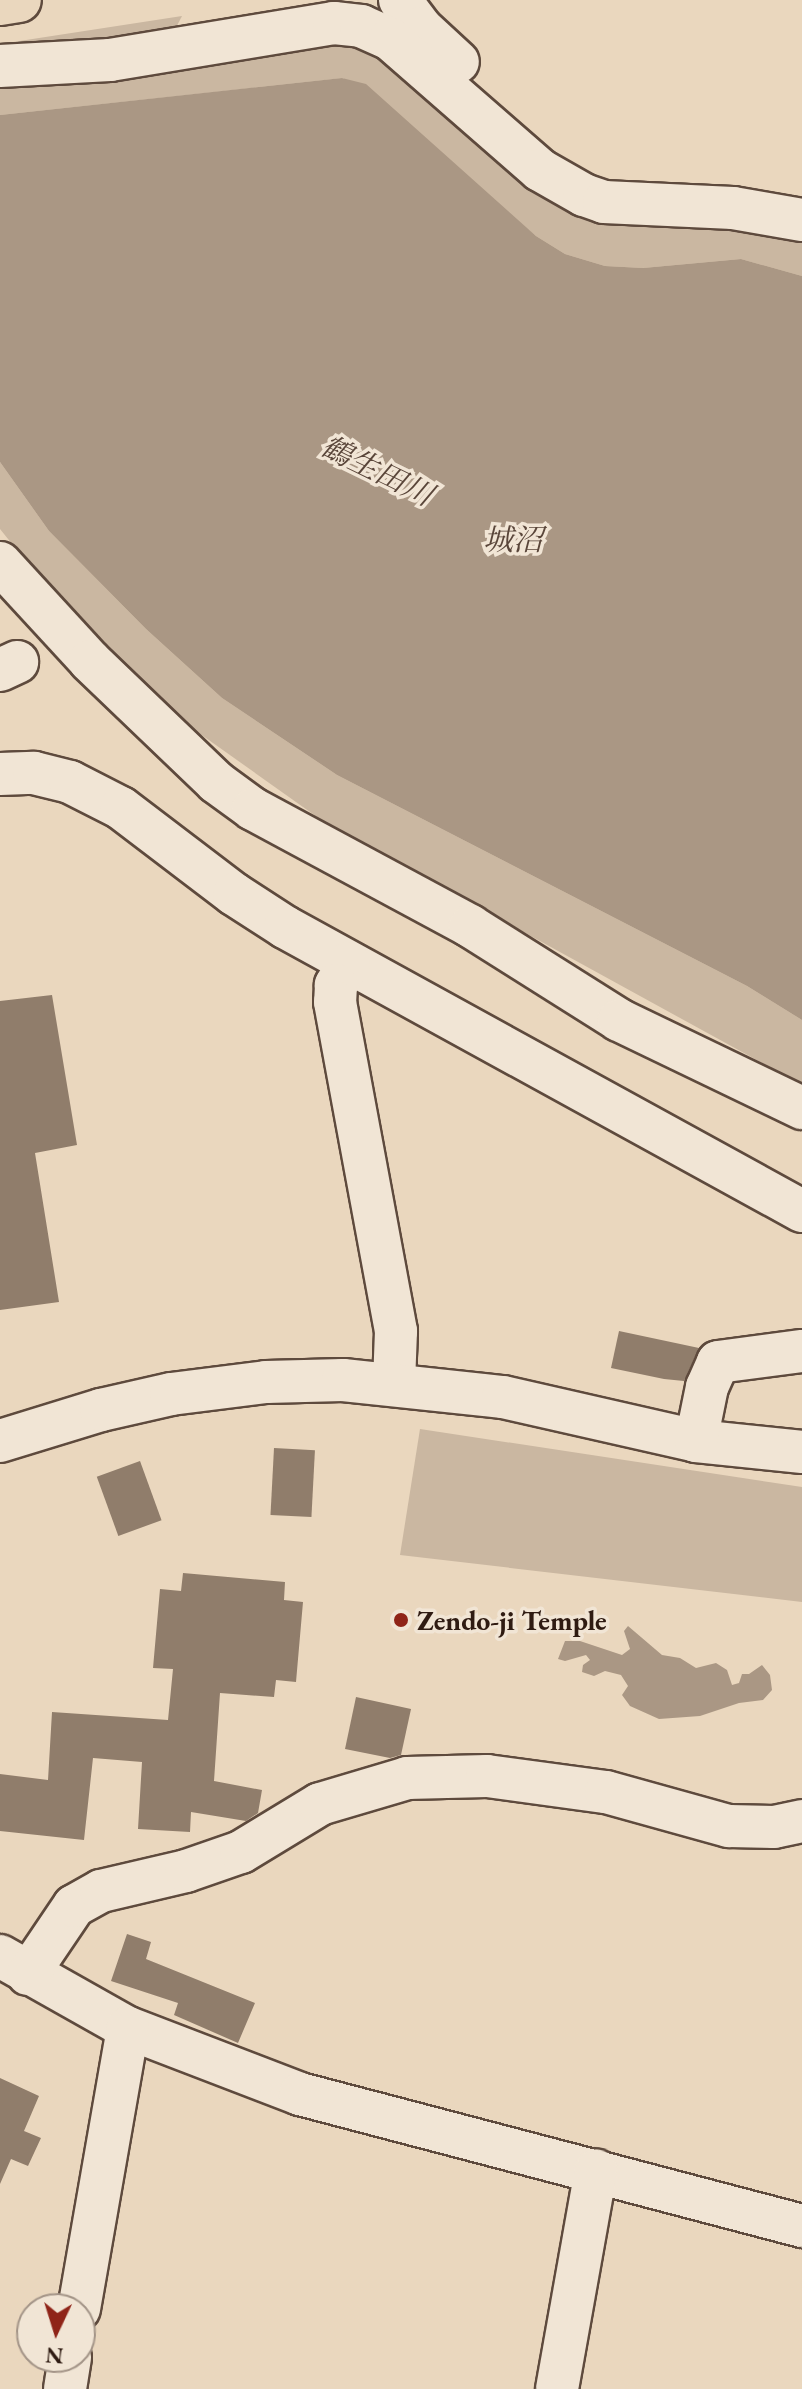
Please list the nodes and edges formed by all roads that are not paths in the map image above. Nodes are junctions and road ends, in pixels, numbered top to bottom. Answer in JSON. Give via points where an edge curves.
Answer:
{"nodes":[{"id":1,"x":19,"y":0,"type":"edge"},
{"id":2,"x":400,"y":0,"type":"edge"},
{"id":3,"x":0,"y":3,"type":"edge"},
{"id":4,"x":0,"y":66,"type":"edge"},
{"id":5,"x":802,"y":201,"type":"edge"},
{"id":6,"x":802,"y":220,"type":"edge"},
{"id":7,"x":0,"y":563,"type":"edge"},
{"id":8,"x":0,"y":774,"type":"edge"},
{"id":9,"x":349,"y":963,"type":"junction"},
{"id":10,"x":802,"y":1108,"type":"edge"},
{"id":11,"x":802,"y":1211,"type":"edge"},
{"id":12,"x":802,"y":1351,"type":"edge"},
{"id":13,"x":394,"y":1383,"type":"junction"},
{"id":14,"x":0,"y":1441,"type":"edge"},
{"id":15,"x":696,"y":1441,"type":"junction"},
{"id":16,"x":802,"y":1452,"type":"edge"},
{"id":17,"x":802,"y":1821,"type":"edge"},
{"id":18,"x":14,"y":1965,"type":"edge"},
{"id":19,"x":128,"y":2028,"type":"junction"},
{"id":20,"x":596,"y":2170,"type":"junction"},
{"id":21,"x":802,"y":2226,"type":"edge"},
{"id":22,"x":82,"y":2293,"type":"edge"},
{"id":23,"x":557,"y":2389,"type":"edge"}],
"edges":[{"from":1,"to":3,"type":"main road"},
{"from":2,"to":5,"type":"street","via":[[441,49],[560,155],[594,178]]},
{"from":4,"to":6,"type":"street","via":[[110,60],[334,23],[361,26],[390,39],[540,170],[584,195],[604,202],[733,208]]},
{"from":7,"to":10,"type":"street","via":[[90,661],[216,782],[253,809],[470,926],[619,1020]]},
{"from":8,"to":9,"type":"street","via":[[34,773],[70,782],[121,808],[234,894]]},
{"from":9,"to":11,"type":"street"},
{"from":9,"to":13,"type":"street","via":[[336,985],[335,1002],[392,1305]]},
{"from":12,"to":15,"type":"street","via":[[718,1362]]},
{"from":13,"to":14,"type":"street","via":[[266,1382],[171,1394]]},
{"from":13,"to":15,"type":"street","via":[[503,1397]]},
{"from":15,"to":16,"type":"street"},
{"from":17,"to":18,"type":"street","via":[[774,1827],[729,1826],[606,1792],[487,1776],[407,1778],[320,1804],[241,1852],[101,1891],[74,1906]]},
{"from":18,"to":19,"type":"street"},
{"from":19,"to":20,"type":"street","via":[[300,2094]]},
{"from":19,"to":22,"type":"street"},
{"from":20,"to":21,"type":"street"},
{"from":20,"to":23,"type":"street"}]}
